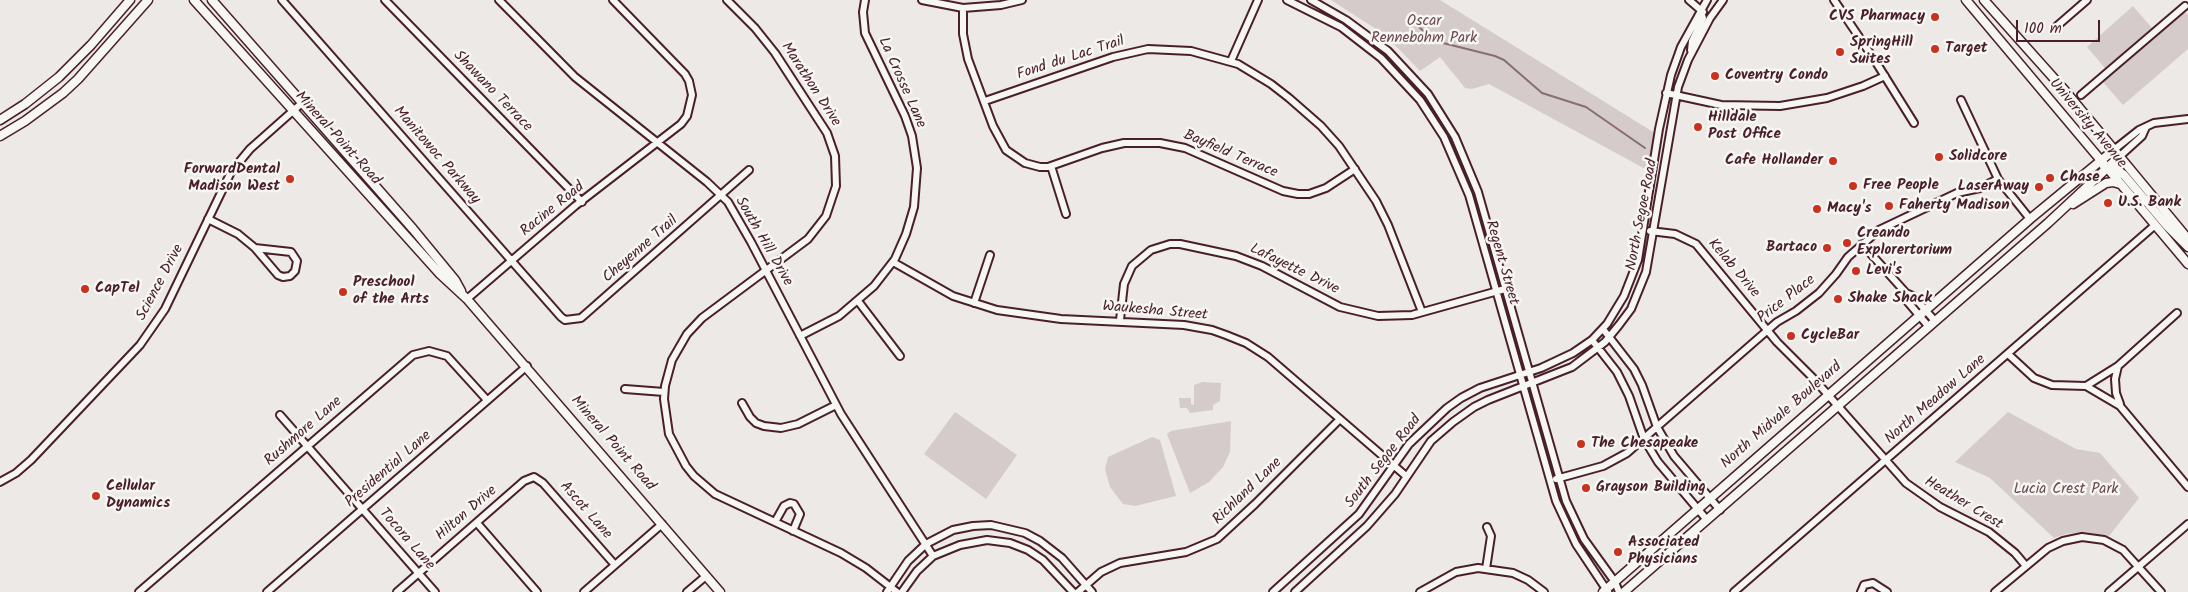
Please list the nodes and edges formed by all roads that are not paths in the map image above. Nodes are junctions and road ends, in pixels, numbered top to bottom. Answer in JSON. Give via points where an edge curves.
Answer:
{"nodes":[{"id":1,"x":130,"y":0,"type":"edge"},
{"id":2,"x":148,"y":0,"type":"edge"},
{"id":3,"x":194,"y":0,"type":"edge"},
{"id":4,"x":212,"y":0,"type":"edge"},
{"id":5,"x":282,"y":0,"type":"edge"},
{"id":6,"x":384,"y":0,"type":"edge"},
{"id":7,"x":499,"y":0,"type":"edge"},
{"id":8,"x":613,"y":0,"type":"edge"},
{"id":9,"x":727,"y":0,"type":"edge"},
{"id":10,"x":866,"y":0,"type":"edge"},
{"id":11,"x":922,"y":0,"type":"edge"},
{"id":12,"x":1022,"y":0,"type":"edge"},
{"id":13,"x":1258,"y":0,"type":"edge"},
{"id":14,"x":1287,"y":0,"type":"edge"},
{"id":15,"x":1311,"y":0,"type":"edge"},
{"id":16,"x":1689,"y":0,"type":"edge"},
{"id":17,"x":1707,"y":0,"type":"edge"},
{"id":18,"x":1723,"y":0,"type":"edge"},
{"id":19,"x":1834,"y":0,"type":"edge"},
{"id":20,"x":1966,"y":0,"type":"edge"},
{"id":21,"x":1984,"y":0,"type":"edge"},
{"id":22,"x":2087,"y":0,"type":"edge"},
{"id":23,"x":2179,"y":0,"type":"edge"},
{"id":24,"x":963,"y":8,"type":"junction"},
{"id":25,"x":2186,"y":8,"type":"edge"},
{"id":26,"x":1700,"y":10,"type":"junction"},
{"id":27,"x":1710,"y":18,"type":"junction"},
{"id":28,"x":2057,"y":26,"type":"dead end"},
{"id":29,"x":1692,"y":53,"type":"junction"},
{"id":30,"x":1231,"y":61,"type":"junction"},
{"id":31,"x":1885,"y":76,"type":"junction"},
{"id":32,"x":1666,"y":93,"type":"junction"},
{"id":33,"x":2081,"y":95,"type":"dead end"},
{"id":34,"x":1676,"y":96,"type":"junction"},
{"id":35,"x":1961,"y":100,"type":"dead end"},
{"id":36,"x":985,"y":101,"type":"junction"},
{"id":37,"x":303,"y":102,"type":"junction"},
{"id":38,"x":293,"y":110,"type":"junction"},
{"id":39,"x":2188,"y":119,"type":"edge"},
{"id":40,"x":0,"y":120,"type":"edge"},
{"id":41,"x":1914,"y":123,"type":"dead end"},
{"id":42,"x":2146,"y":127,"type":"junction"},
{"id":43,"x":0,"y":136,"type":"edge"},
{"id":44,"x":657,"y":143,"type":"junction"},
{"id":45,"x":2115,"y":149,"type":"junction"},
{"id":46,"x":2120,"y":156,"type":"junction"},
{"id":47,"x":2105,"y":165,"type":"junction"},
{"id":48,"x":1051,"y":166,"type":"junction"},
{"id":49,"x":1356,"y":169,"type":"junction"},
{"id":50,"x":749,"y":170,"type":"dead end"},
{"id":51,"x":1998,"y":179,"type":"junction"},
{"id":52,"x":2120,"y":184,"type":"junction"},
{"id":53,"x":722,"y":195,"type":"junction"},
{"id":54,"x":582,"y":202,"type":"junction"},
{"id":55,"x":1066,"y":214,"type":"dead end"},
{"id":56,"x":2056,"y":216,"type":"junction"},
{"id":57,"x":208,"y":218,"type":"junction"},
{"id":58,"x":2030,"y":219,"type":"junction"},
{"id":59,"x":2154,"y":226,"type":"junction"},
{"id":60,"x":1644,"y":230,"type":"junction"},
{"id":61,"x":1653,"y":231,"type":"junction"},
{"id":62,"x":2188,"y":239,"type":"edge"},
{"id":63,"x":1862,"y":244,"type":"junction"},
{"id":64,"x":2188,"y":247,"type":"edge"},
{"id":65,"x":255,"y":248,"type":"junction"},
{"id":66,"x":990,"y":255,"type":"dead end"},
{"id":67,"x":511,"y":260,"type":"junction"},
{"id":68,"x":893,"y":262,"type":"junction"},
{"id":69,"x":2188,"y":264,"type":"edge"},
{"id":70,"x":766,"y":270,"type":"junction"},
{"id":71,"x":1505,"y":289,"type":"junction"},
{"id":72,"x":1496,"y":292,"type":"junction"},
{"id":73,"x":1906,"y":293,"type":"junction"},
{"id":74,"x":465,"y":296,"type":"junction"},
{"id":75,"x":858,"y":301,"type":"junction"},
{"id":76,"x":974,"y":303,"type":"junction"},
{"id":77,"x":1926,"y":310,"type":"junction"},
{"id":78,"x":1422,"y":312,"type":"junction"},
{"id":79,"x":2177,"y":313,"type":"dead end"},
{"id":80,"x":1919,"y":316,"type":"junction"},
{"id":81,"x":575,"y":320,"type":"joint"},
{"id":82,"x":1120,"y":320,"type":"junction"},
{"id":83,"x":1936,"y":321,"type":"junction"},
{"id":84,"x":1929,"y":327,"type":"junction"},
{"id":85,"x":1603,"y":329,"type":"junction"},
{"id":86,"x":1767,"y":330,"type":"junction"},
{"id":87,"x":800,"y":336,"type":"junction"},
{"id":88,"x":1610,"y":337,"type":"junction"},
{"id":89,"x":1592,"y":340,"type":"junction"},
{"id":90,"x":1598,"y":348,"type":"junction"},
{"id":91,"x":2008,"y":354,"type":"junction"},
{"id":92,"x":900,"y":356,"type":"dead end"},
{"id":93,"x":527,"y":366,"type":"junction"},
{"id":94,"x":2118,"y":366,"type":"junction"},
{"id":95,"x":1528,"y":371,"type":"junction"},
{"id":96,"x":1519,"y":374,"type":"junction"},
{"id":97,"x":1532,"y":382,"type":"junction"},
{"id":98,"x":1523,"y":386,"type":"junction"},
{"id":99,"x":2086,"y":386,"type":"junction"},
{"id":100,"x":625,"y":389,"type":"dead end"},
{"id":101,"x":664,"y":392,"type":"junction"},
{"id":102,"x":1828,"y":395,"type":"junction"},
{"id":103,"x":488,"y":400,"type":"junction"},
{"id":104,"x":742,"y":403,"type":"dead end"},
{"id":105,"x":836,"y":405,"type":"junction"},
{"id":106,"x":1838,"y":406,"type":"junction"},
{"id":107,"x":2120,"y":406,"type":"junction"},
{"id":108,"x":280,"y":415,"type":"dead end"},
{"id":109,"x":1340,"y":419,"type":"junction"},
{"id":110,"x":1657,"y":427,"type":"junction"},
{"id":111,"x":1644,"y":438,"type":"junction"},
{"id":112,"x":307,"y":446,"type":"junction"},
{"id":113,"x":1885,"y":461,"type":"junction"},
{"id":114,"x":1394,"y":465,"type":"junction"},
{"id":115,"x":1406,"y":476,"type":"junction"},
{"id":116,"x":534,"y":477,"type":"joint"},
{"id":117,"x":1559,"y":478,"type":"junction"},
{"id":118,"x":1550,"y":481,"type":"junction"},
{"id":119,"x":0,"y":482,"type":"edge"},
{"id":120,"x":2188,"y":487,"type":"edge"},
{"id":121,"x":1710,"y":497,"type":"junction"},
{"id":122,"x":1697,"y":508,"type":"junction"},
{"id":123,"x":362,"y":509,"type":"junction"},
{"id":124,"x":1720,"y":510,"type":"junction"},
{"id":125,"x":1708,"y":520,"type":"junction"},
{"id":126,"x":477,"y":522,"type":"junction"},
{"id":127,"x":775,"y":522,"type":"junction"},
{"id":128,"x":662,"y":524,"type":"junction"},
{"id":129,"x":2188,"y":524,"type":"edge"},
{"id":130,"x":1488,"y":526,"type":"dead end"},
{"id":131,"x":793,"y":531,"type":"junction"},
{"id":132,"x":926,"y":544,"type":"junction"},
{"id":133,"x":933,"y":556,"type":"junction"},
{"id":134,"x":615,"y":565,"type":"junction"},
{"id":135,"x":2026,"y":566,"type":"junction"},
{"id":136,"x":2139,"y":566,"type":"junction"},
{"id":137,"x":1486,"y":569,"type":"junction"},
{"id":138,"x":418,"y":573,"type":"junction"},
{"id":139,"x":706,"y":576,"type":"junction"},
{"id":140,"x":1615,"y":582,"type":"junction"},
{"id":141,"x":1086,"y":585,"type":"junction"},
{"id":142,"x":889,"y":589,"type":"edge"},
{"id":143,"x":1606,"y":591,"type":"edge"},
{"id":144,"x":139,"y":592,"type":"edge"},
{"id":145,"x":267,"y":592,"type":"edge"},
{"id":146,"x":397,"y":592,"type":"edge"},
{"id":147,"x":435,"y":592,"type":"edge"},
{"id":148,"x":537,"y":592,"type":"edge"},
{"id":149,"x":584,"y":592,"type":"edge"},
{"id":150,"x":687,"y":592,"type":"edge"},
{"id":151,"x":720,"y":592,"type":"edge"},
{"id":152,"x":897,"y":592,"type":"edge"},
{"id":153,"x":902,"y":592,"type":"edge"},
{"id":154,"x":1073,"y":592,"type":"edge"},
{"id":155,"x":1078,"y":592,"type":"edge"},
{"id":156,"x":1092,"y":592,"type":"edge"},
{"id":157,"x":1273,"y":592,"type":"edge"},
{"id":158,"x":1295,"y":592,"type":"edge"},
{"id":159,"x":1420,"y":592,"type":"edge"},
{"id":160,"x":1544,"y":592,"type":"edge"},
{"id":161,"x":1619,"y":592,"type":"edge"},
{"id":162,"x":1624,"y":592,"type":"edge"},
{"id":163,"x":1734,"y":592,"type":"edge"},
{"id":164,"x":1861,"y":592,"type":"edge"},
{"id":165,"x":1887,"y":592,"type":"edge"},
{"id":166,"x":1995,"y":592,"type":"edge"},
{"id":167,"x":2109,"y":592,"type":"edge"},
{"id":168,"x":2161,"y":592,"type":"edge"}],
"edges":[{"from":1,"to":40,"type":"main road","via":[[77,61],[25,104]]},
{"from":2,"to":43,"type":"main road","via":[[63,93]]},
{"from":3,"to":38,"type":"main road","name":"Mineral Point Road"},
{"from":4,"to":37,"type":"main road","name":"Mineral Point Road"},
{"from":5,"to":67,"type":"street","name":"Manitowoc Parkway"},
{"from":6,"to":54,"type":"street","name":"Shawano Terrace"},
{"from":7,"to":44,"type":"street","name":"South Hill Drive","via":[[575,78]]},
{"from":8,"to":44,"type":"street","name":"Racine Road","via":[[682,72],[691,88],[687,116]]},
{"from":9,"to":70,"type":"street","name":"Marathon Drive","via":[[755,28],[792,77],[827,133],[836,168],[835,191],[826,216],[808,239]]},
{"from":10,"to":68,"type":"street","name":"La Crosse Lane","via":[[862,12],[865,33],[905,116],[916,158],[916,194],[911,221]]},
{"from":11,"to":24,"type":"street"},
{"from":12,"to":24,"type":"street"},
{"from":13,"to":30,"type":"street"},
{"from":14,"to":72,"type":"street","name":"Regent Street","via":[[1330,21],[1368,47],[1428,112],[1459,168]]},
{"from":15,"to":71,"type":"street","name":"Regent Street","via":[[1346,20],[1388,51],[1413,76],[1437,108],[1468,165]]},
{"from":16,"to":26,"type":"street"},
{"from":17,"to":26,"type":"street","name":"North Segoe Road"},
{"from":18,"to":27,"type":"street","name":"North Segoe Road"},
{"from":19,"to":31,"type":"street"},
{"from":20,"to":47,"type":"main road","name":"University Avenue"},
{"from":21,"to":45,"type":"main road","name":"University Avenue"},
{"from":22,"to":28,"type":"street"},
{"from":23,"to":25,"type":"street"},
{"from":24,"to":36,"type":"street","name":"Bayfield Terrace","via":[[963,34],[968,59]]},
{"from":25,"to":33,"type":"street"},
{"from":26,"to":27,"type":"street"},
{"from":26,"to":29,"type":"street","via":[[1703,18],[1692,41]]},
{"from":26,"to":32,"type":"street","name":"North Segoe Road","via":[[1681,47]]},
{"from":27,"to":29,"type":"street","name":"North Segoe Road"},
{"from":29,"to":34,"type":"street","name":"North Segoe Road"},
{"from":30,"to":36,"type":"street","name":"Fond du Lac Trail","via":[[1191,51],[1148,49],[1113,56]]},
{"from":30,"to":49,"type":"street","name":"Fond du Lac Trail","via":[[1271,84],[1306,113],[1339,146]]},
{"from":31,"to":34,"type":"street","via":[[1827,98],[1780,106],[1721,105]]},
{"from":31,"to":41,"type":"street"},
{"from":32,"to":34,"type":"street"},
{"from":32,"to":60,"type":"street","name":"North Segoe Road"},
{"from":34,"to":61,"type":"street","name":"North Segoe Road"},
{"from":35,"to":51,"type":"street"},
{"from":36,"to":48,"type":"street","name":"Bayfield Terrace","via":[[1006,150],[1025,163]]},
{"from":37,"to":38,"type":"street","name":"Science Drive"},
{"from":37,"to":74,"type":"main road","name":"Mineral Point Road","via":[[413,229]]},
{"from":38,"to":57,"type":"street","name":"Science Drive","via":[[238,162]]},
{"from":38,"to":74,"type":"main road","name":"Mineral Point Road","via":[[440,274]]},
{"from":39,"to":42,"type":"street","via":[[2158,121]]},
{"from":42,"to":45,"type":"street"},
{"from":42,"to":46,"type":"street","via":[[2142,136]]},
{"from":44,"to":53,"type":"street","name":"South Hill Drive"},
{"from":44,"to":54,"type":"street","name":"Racine Road"},
{"from":45,"to":46,"type":"main road","name":"University Avenue"},
{"from":45,"to":47,"type":"main road","name":"North Midvale Boulevard"},
{"from":46,"to":47,"type":"main road","name":"North Midvale Boulevard"},
{"from":46,"to":62,"type":"main road","name":"University Avenue"},
{"from":47,"to":52,"type":"main road","name":"University Avenue"},
{"from":47,"to":56,"type":"main road","name":"North Midvale Boulevard"},
{"from":47,"to":58,"type":"main road","name":"North Midvale Boulevard","via":[[2092,167]]},
{"from":47,"to":64,"type":"main road","via":[[2124,175]]},
{"from":48,"to":49,"type":"street","name":"Bayfield Terrace","via":[[1102,148],[1149,142],[1184,148],[1283,191],[1298,194],[1326,188]]},
{"from":48,"to":55,"type":"street"},
{"from":49,"to":78,"type":"street","name":"Fond du Lac Trail","via":[[1388,225]]},
{"from":50,"to":53,"type":"street","name":"Cheyenne Trail"},
{"from":51,"to":58,"type":"street"},
{"from":51,"to":63,"type":"street","name":"Price Place","via":[[1980,188],[1957,193],[1883,227]]},
{"from":52,"to":56,"type":"main road","via":[[2106,183]]},
{"from":52,"to":59,"type":"main road","name":"University Avenue"},
{"from":53,"to":70,"type":"street","name":"South Hill Drive"},
{"from":53,"to":81,"type":"street","name":"Cheyenne Trail","via":[[596,306]]},
{"from":54,"to":67,"type":"street","name":"Racine Road"},
{"from":56,"to":83,"type":"main road","name":"North Midvale Boulevard"},
{"from":57,"to":65,"type":"street","via":[[238,234]]},
{"from":57,"to":119,"type":"street","name":"Science Drive","via":[[172,295],[140,345],[31,460]]},
{"from":58,"to":77,"type":"main road","name":"North Midvale Boulevard"},
{"from":59,"to":69,"type":"main road","name":"University Avenue"},
{"from":59,"to":91,"type":"street","name":"North Meadow Lane"},
{"from":60,"to":61,"type":"street","name":"Kelab Drive"},
{"from":60,"to":85,"type":"street","name":"North Segoe Road","via":[[1630,284]]},
{"from":61,"to":86,"type":"street","name":"Kelab Drive","via":[[1675,234],[1696,244]]},
{"from":61,"to":88,"type":"street","name":"North Segoe Road","via":[[1640,290],[1631,309]]},
{"from":63,"to":73,"type":"street"},
{"from":63,"to":86,"type":"street","name":"Price Place","via":[[1819,293]]},
{"from":65,"to":65,"type":"street","via":[[278,275],[290,276],[295,271],[297,261],[291,252]]},
{"from":66,"to":76,"type":"street"},
{"from":67,"to":74,"type":"street","name":"Racine Road"},
{"from":67,"to":81,"type":"street","name":"Manitowoc Parkway","via":[[561,317]]},
{"from":68,"to":75,"type":"street","name":"La Crosse Lane"},
{"from":68,"to":76,"type":"street","name":"Waukesha Street","via":[[953,296]]},
{"from":70,"to":87,"type":"street","name":"South Hill Drive"},
{"from":70,"to":101,"type":"street","name":"Marathon Drive","via":[[702,318],[687,334],[672,360]]},
{"from":71,"to":72,"type":"street","name":"Lafayette Drive"},
{"from":71,"to":95,"type":"street","name":"Regent Street"},
{"from":72,"to":78,"type":"street","name":"Lafayette Drive"},
{"from":72,"to":96,"type":"street","name":"Regent Street"},
{"from":73,"to":77,"type":"street"},
{"from":73,"to":80,"type":"street","via":[[1907,301]]},
{"from":74,"to":93,"type":"main road","name":"Mineral Point Road"},
{"from":75,"to":87,"type":"street","name":"La Crosse Lane","via":[[839,316]]},
{"from":75,"to":92,"type":"street"},
{"from":76,"to":82,"type":"street","name":"Waukesha Street","via":[[1034,316]]},
{"from":77,"to":80,"type":"main road","name":"North Midvale Boulevard"},
{"from":77,"to":83,"type":"street"},
{"from":78,"to":82,"type":"street","name":"Lafayette Drive","via":[[1388,316],[1346,309],[1249,260],[1170,244],[1151,250],[1132,266],[1124,284]]},
{"from":79,"to":94,"type":"street"},
{"from":80,"to":84,"type":"street"},
{"from":80,"to":102,"type":"main road","name":"North Midvale Boulevard"},
{"from":82,"to":109,"type":"street","name":"Waukesha Street","via":[[1198,326],[1246,343],[1268,357]]},
{"from":83,"to":84,"type":"main road","name":"North Midvale Boulevard"},
{"from":84,"to":106,"type":"main road","name":"North Midvale Boulevard"},
{"from":85,"to":88,"type":"street"},
{"from":85,"to":89,"type":"street","name":"North Segoe Road"},
{"from":86,"to":102,"type":"street","name":"Heather Crest"},
{"from":86,"to":110,"type":"street","name":"Price Place"},
{"from":87,"to":105,"type":"street","name":"South Hill Drive"},
{"from":88,"to":90,"type":"street","name":"North Segoe Road"},
{"from":88,"to":110,"type":"street","via":[[1634,369]]},
{"from":89,"to":90,"type":"street"},
{"from":89,"to":95,"type":"street","name":"North Segoe Road","via":[[1557,362]]},
{"from":90,"to":97,"type":"street","name":"North Segoe Road","via":[[1572,367]]},
{"from":90,"to":111,"type":"street","via":[[1611,362],[1626,390]]},
{"from":91,"to":99,"type":"street","via":[[2025,372],[2043,382]]},
{"from":91,"to":113,"type":"street","name":"North Meadow Lane"},
{"from":93,"to":103,"type":"street","name":"Presidential Lane"},
{"from":93,"to":128,"type":"main road","name":"Mineral Point Road"},
{"from":94,"to":99,"type":"street"},
{"from":94,"to":107,"type":"street","via":[[2116,393]]},
{"from":95,"to":96,"type":"street","name":"South Segoe Road"},
{"from":95,"to":97,"type":"street","name":"Regent Street"},
{"from":96,"to":98,"type":"street","name":"Regent Street"},
{"from":96,"to":114,"type":"street","name":"South Segoe Road","via":[[1480,388],[1447,408],[1422,430]]},
{"from":97,"to":98,"type":"street","name":"North Segoe Road"},
{"from":97,"to":117,"type":"street","name":"Regent Street"},
{"from":98,"to":115,"type":"street","name":"South Segoe Road","via":[[1474,407],[1453,422],[1431,441]]},
{"from":98,"to":118,"type":"street","name":"Regent Street"},
{"from":99,"to":107,"type":"street"},
{"from":100,"to":101,"type":"street"},
{"from":101,"to":127,"type":"street","name":"Marathon Drive","via":[[669,434],[679,456],[694,476],[715,494]]},
{"from":102,"to":106,"type":"street","name":"Heather Crest"},
{"from":102,"to":121,"type":"main road","name":"North Midvale Boulevard"},
{"from":103,"to":112,"type":"street","name":"Rushmore Lane","via":[[447,356],[420,352],[407,358]]},
{"from":103,"to":123,"type":"street","name":"Presidential Lane"},
{"from":104,"to":105,"type":"street","via":[[756,423],[781,428],[798,424]]},
{"from":105,"to":132,"type":"street","name":"South Hill Drive"},
{"from":106,"to":113,"type":"street","name":"Heather Crest"},
{"from":106,"to":124,"type":"main road","name":"North Midvale Boulevard"},
{"from":107,"to":120,"type":"street"},
{"from":108,"to":112,"type":"street","name":"Tocora Lane"},
{"from":109,"to":114,"type":"street","name":"Waukesha Street"},
{"from":109,"to":141,"type":"street","name":"Richland Lane","via":[[1217,539],[1186,552],[1120,563],[1101,572]]},
{"from":110,"to":111,"type":"street","name":"Price Place"},
{"from":110,"to":121,"type":"street","via":[[1674,456]]},
{"from":111,"to":117,"type":"street","name":"Price Place","via":[[1612,462]]},
{"from":111,"to":122,"type":"street","via":[[1667,474]]},
{"from":112,"to":123,"type":"street","name":"Tocora Lane"},
{"from":112,"to":144,"type":"street","name":"Rushmore Lane"},
{"from":113,"to":135,"type":"street","name":"Heather Crest","via":[[1921,496],[1989,532]]},
{"from":113,"to":163,"type":"street","name":"North Meadow Lane"},
{"from":114,"to":115,"type":"street","name":"Waukesha Street"},
{"from":114,"to":157,"type":"street","name":"South Segoe Road","via":[[1359,514]]},
{"from":115,"to":158,"type":"street","name":"South Segoe Road","via":[[1363,531]]},
{"from":116,"to":126,"type":"street","name":"Hilton Drive","via":[[524,481]]},
{"from":116,"to":134,"type":"street","name":"Ascot Lane","via":[[543,483]]},
{"from":117,"to":118,"type":"street","name":"Price Place"},
{"from":117,"to":140,"type":"street","name":"Regent Street","via":[[1584,539]]},
{"from":118,"to":143,"type":"street","name":"Regent Street","via":[[1570,534]]},
{"from":121,"to":122,"type":"main road","name":"North Midvale Boulevard"},
{"from":121,"to":124,"type":"street"},
{"from":122,"to":125,"type":"street"},
{"from":122,"to":140,"type":"main road","name":"North Midvale Boulevard"},
{"from":123,"to":138,"type":"street","name":"Tocora Lane"},
{"from":123,"to":145,"type":"street","name":"Presidential Lane"},
{"from":124,"to":125,"type":"main road","name":"North Midvale Boulevard"},
{"from":125,"to":162,"type":"main road","name":"North Midvale Boulevard"},
{"from":126,"to":138,"type":"street","name":"Hilton Drive"},
{"from":126,"to":148,"type":"street"},
{"from":127,"to":131,"type":"street","name":"Marathon Drive"},
{"from":127,"to":131,"type":"street","via":[[784,506],[796,505],[800,516]]},
{"from":128,"to":134,"type":"street"},
{"from":128,"to":139,"type":"main road","name":"Mineral Point Road"},
{"from":129,"to":136,"type":"street"},
{"from":130,"to":137,"type":"street"},
{"from":131,"to":142,"type":"street","name":"Marathon Drive","via":[[856,562]]},
{"from":132,"to":133,"type":"street","name":"South Hill Drive"},
{"from":132,"to":141,"type":"street","via":[[962,528],[991,525],[1009,528],[1025,533],[1052,549]]},
{"from":132,"to":142,"type":"street","via":[[908,561]]},
{"from":133,"to":153,"type":"street"},
{"from":133,"to":154,"type":"street","via":[[974,541],[1010,543],[1043,560]]},
{"from":134,"to":149,"type":"street"},
{"from":135,"to":136,"type":"street","via":[[2056,544],[2082,537],[2110,543],[2123,550]]},
{"from":135,"to":166,"type":"street"},
{"from":136,"to":167,"type":"street"},
{"from":136,"to":168,"type":"street"},
{"from":137,"to":159,"type":"street","via":[[1456,572]]},
{"from":137,"to":160,"type":"street","via":[[1513,573]]},
{"from":138,"to":146,"type":"street","name":"Hilton Drive"},
{"from":138,"to":147,"type":"street","name":"Tocora Lane"},
{"from":139,"to":150,"type":"street"},
{"from":139,"to":151,"type":"main road","name":"Mineral Point Road"},
{"from":140,"to":143,"type":"main road","name":"North Midvale Boulevard"},
{"from":140,"to":161,"type":"street","name":"Regent Street"},
{"from":141,"to":155,"type":"street","name":"Richland Lane"},
{"from":141,"to":156,"type":"street"},
{"from":142,"to":152,"type":"street","name":"Marathon Drive"},
{"from":164,"to":165,"type":"street","via":[[1864,585],[1873,584]]}]}
